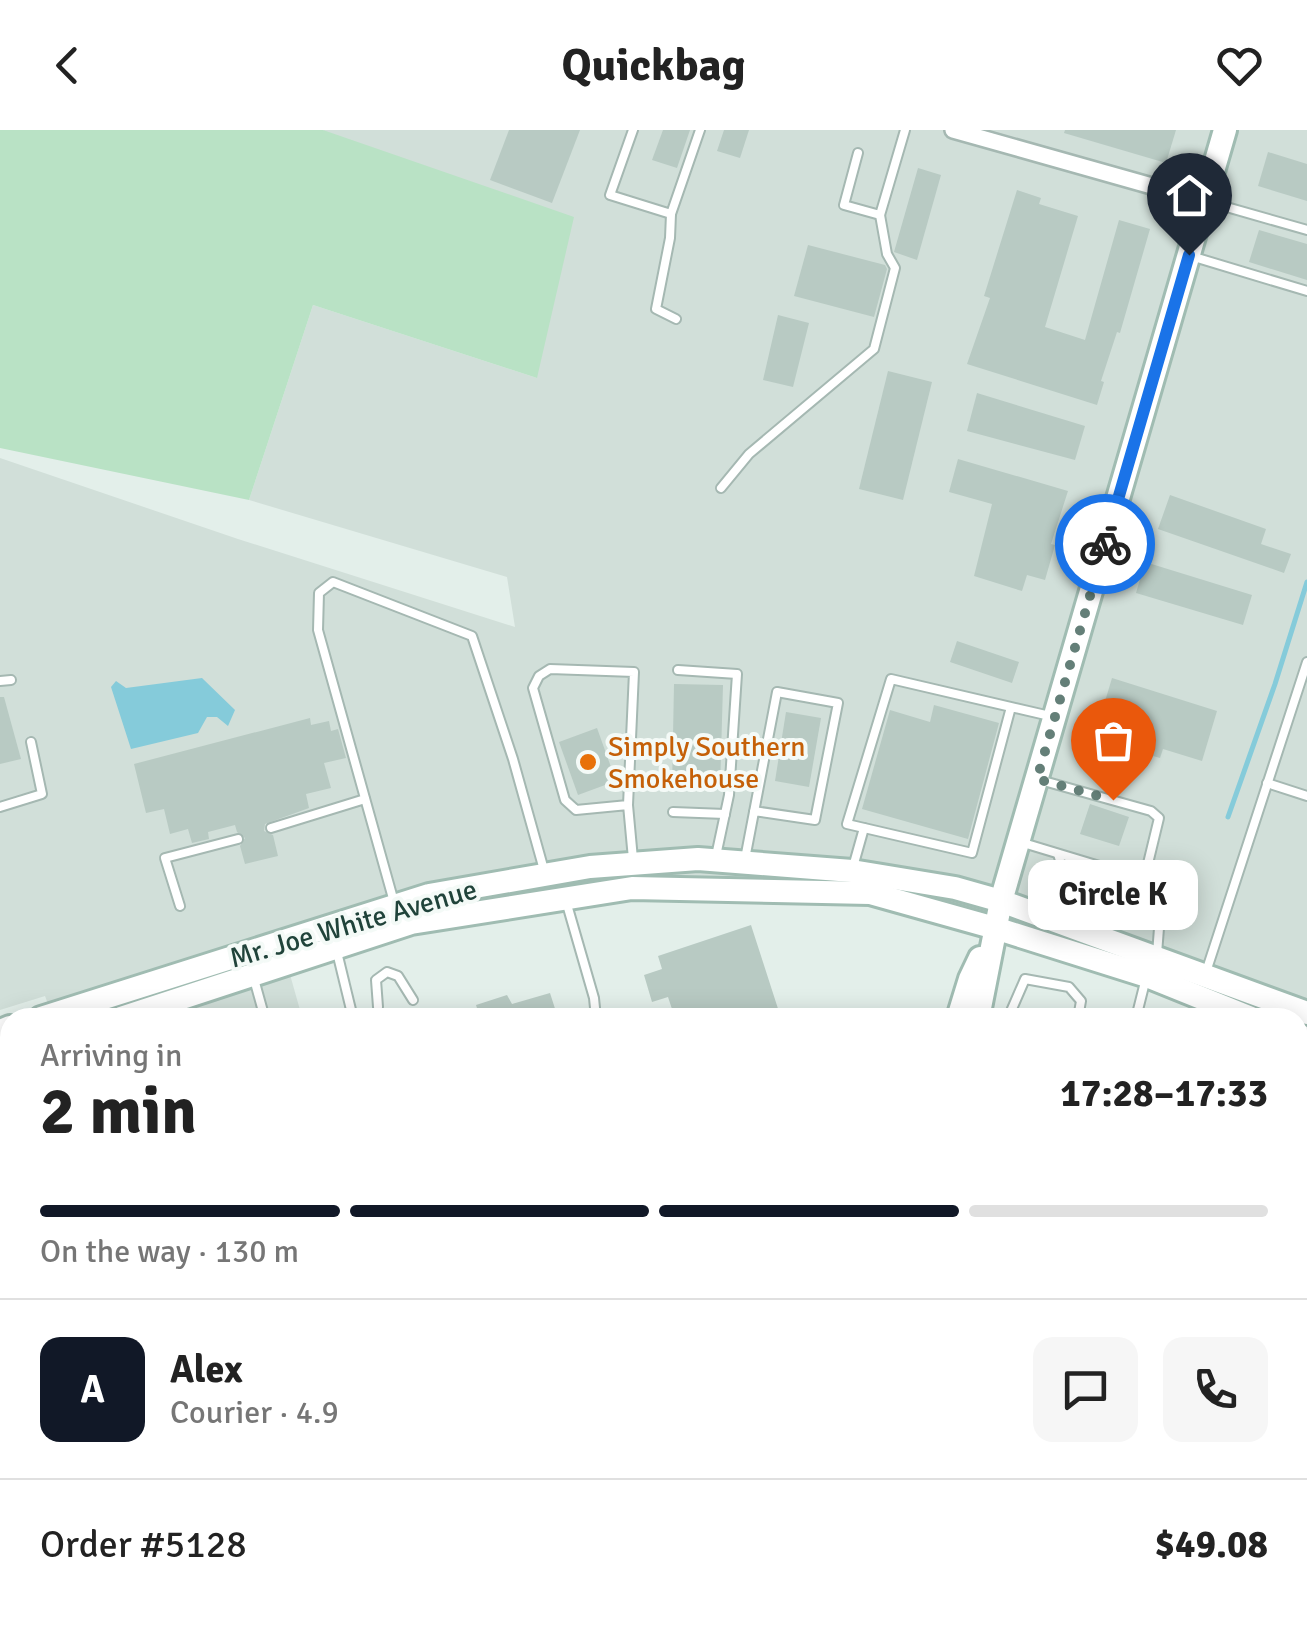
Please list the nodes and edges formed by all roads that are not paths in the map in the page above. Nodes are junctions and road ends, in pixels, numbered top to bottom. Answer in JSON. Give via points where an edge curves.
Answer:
{"nodes":[{"id":1,"x":632,"y":130,"type":"edge"},
{"id":2,"x":700,"y":130,"type":"edge"},
{"id":3,"x":906,"y":130,"type":"edge"},
{"id":4,"x":1226,"y":130,"type":"edge"},
{"id":5,"x":957,"y":131,"type":"edge"},
{"id":6,"x":858,"y":154,"type":"dead end"},
{"id":7,"x":1205,"y":201,"type":"junction"},
{"id":8,"x":671,"y":214,"type":"junction"},
{"id":9,"x":880,"y":215,"type":"junction"},
{"id":10,"x":1307,"y":230,"type":"edge"},
{"id":11,"x":1189,"y":255,"type":"junction"},
{"id":12,"x":1307,"y":290,"type":"edge"},
{"id":13,"x":676,"y":319,"type":"dead end"},
{"id":14,"x":721,"y":488,"type":"dead end"},
{"id":15,"x":1307,"y":662,"type":"edge"},
{"id":16,"x":678,"y":670,"type":"dead end"},
{"id":17,"x":11,"y":680,"type":"dead end"},
{"id":18,"x":0,"y":682,"type":"edge"},
{"id":19,"x":1011,"y":707,"type":"junction"},
{"id":20,"x":1054,"y":718,"type":"junction"},
{"id":21,"x":30,"y":742,"type":"dead end"},
{"id":22,"x":1037,"y":779,"type":"junction"},
{"id":23,"x":1267,"y":783,"type":"junction"},
{"id":24,"x":1307,"y":796,"type":"edge"},
{"id":25,"x":365,"y":799,"type":"junction"},
{"id":26,"x":628,"y":804,"type":"junction"},
{"id":27,"x":0,"y":808,"type":"edge"},
{"id":28,"x":754,"y":811,"type":"junction"},
{"id":29,"x":673,"y":812,"type":"dead end"},
{"id":30,"x":725,"y":814,"type":"junction"},
{"id":31,"x":271,"y":828,"type":"dead end"},
{"id":32,"x":864,"y":828,"type":"junction"},
{"id":33,"x":238,"y":838,"type":"dead end"},
{"id":34,"x":1018,"y":842,"type":"junction"},
{"id":35,"x":1058,"y":854,"type":"junction"},
{"id":36,"x":715,"y":861,"type":"junction"},
{"id":37,"x":744,"y":863,"type":"junction"},
{"id":38,"x":633,"y":864,"type":"junction"},
{"id":39,"x":852,"y":871,"type":"junction"},
{"id":40,"x":545,"y":874,"type":"junction"},
{"id":41,"x":1092,"y":874,"type":"dead end"},
{"id":42,"x":1066,"y":876,"type":"junction"},
{"id":43,"x":1077,"y":880,"type":"junction"},
{"id":44,"x":1144,"y":880,"type":"junction"},
{"id":45,"x":1089,"y":886,"type":"dead end"},
{"id":46,"x":1133,"y":886,"type":"dead end"},
{"id":47,"x":565,"y":898,"type":"junction"},
{"id":48,"x":1160,"y":900,"type":"junction"},
{"id":49,"x":1001,"y":901,"type":"junction"},
{"id":50,"x":180,"y":906,"type":"dead end"},
{"id":51,"x":395,"y":906,"type":"junction"},
{"id":52,"x":1069,"y":926,"type":"junction"},
{"id":53,"x":995,"y":928,"type":"junction"},
{"id":54,"x":336,"y":948,"type":"junction"},
{"id":55,"x":1152,"y":967,"type":"junction"},
{"id":56,"x":253,"y":975,"type":"junction"},
{"id":57,"x":1204,"y":976,"type":"junction"},
{"id":58,"x":413,"y":1000,"type":"dead end"},
{"id":59,"x":378,"y":1007,"type":"dead end"},
{"id":60,"x":73,"y":1008,"type":"edge"},
{"id":61,"x":166,"y":1008,"type":"edge"},
{"id":62,"x":261,"y":1008,"type":"edge"},
{"id":63,"x":351,"y":1008,"type":"edge"},
{"id":64,"x":593,"y":1008,"type":"edge"},
{"id":65,"x":961,"y":1008,"type":"edge"},
{"id":66,"x":980,"y":1008,"type":"edge"},
{"id":67,"x":1012,"y":1008,"type":"edge"},
{"id":68,"x":1079,"y":1008,"type":"edge"},
{"id":69,"x":1139,"y":1008,"type":"edge"},
{"id":70,"x":1232,"y":1008,"type":"edge"},
{"id":71,"x":1293,"y":1008,"type":"edge"}],
"edges":[{"from":1,"to":8,"type":"lane","via":[[610,194]]},
{"from":2,"to":8,"type":"lane"},
{"from":3,"to":9,"type":"lane"},
{"from":4,"to":7,"type":"main road"},
{"from":5,"to":7,"type":"street"},
{"from":6,"to":9,"type":"lane","via":[[844,205]]},
{"from":7,"to":10,"type":"lane"},
{"from":7,"to":11,"type":"main road"},
{"from":8,"to":13,"type":"lane","via":[[656,309]]},
{"from":9,"to":14,"type":"lane","via":[[895,268],[874,349],[749,454]]},
{"from":11,"to":12,"type":"lane"},
{"from":11,"to":20,"type":"main road"},
{"from":15,"to":23,"type":"lane"},
{"from":16,"to":30,"type":"lane","via":[[737,674]]},
{"from":17,"to":18,"type":"lane"},
{"from":19,"to":20,"type":"lane"},
{"from":19,"to":32,"type":"lane","via":[[972,853]]},
{"from":19,"to":32,"type":"lane","via":[[891,679],[847,824]]},
{"from":20,"to":22,"type":"main road"},
{"from":21,"to":27,"type":"lane","via":[[42,794]]},
{"from":22,"to":34,"type":"main road"},
{"from":22,"to":44,"type":"lane","via":[[1152,810],[1160,818]]},
{"from":23,"to":24,"type":"lane"},
{"from":23,"to":57,"type":"lane"},
{"from":25,"to":31,"type":"lane"},
{"from":25,"to":40,"type":"lane","via":[[318,630],[320,593],[333,582],[472,636]]},
{"from":25,"to":51,"type":"lane"},
{"from":26,"to":26,"type":"lane","via":[[634,672],[550,669],[538,676],[532,688],[565,800],[576,810]]},
{"from":26,"to":38,"type":"lane"},
{"from":28,"to":28,"type":"lane","via":[[776,692],[838,704],[814,820]]},
{"from":28,"to":37,"type":"lane"},
{"from":29,"to":30,"type":"lane"},
{"from":30,"to":36,"type":"lane"},
{"from":32,"to":39,"type":"lane"},
{"from":33,"to":50,"type":"lane","via":[[165,858]]},
{"from":34,"to":35,"type":"lane"},
{"from":34,"to":49,"type":"main road"},
{"from":35,"to":42,"type":"lane"},
{"from":35,"to":44,"type":"lane"},
{"from":36,"to":37,"type":"main road","name":"Mr. Joe White Avenue"},
{"from":36,"to":38,"type":"main road","name":"Mr. Joe White Avenue"},
{"from":37,"to":39,"type":"main road","name":"Mr. Joe White Avenue"},
{"from":38,"to":40,"type":"main road","name":"Mr. Joe White Avenue"},
{"from":39,"to":49,"type":"main road","name":"Mr. Joe White Avenue"},
{"from":40,"to":51,"type":"main road","name":"Mr. Joe White Avenue"},
{"from":41,"to":43,"type":"lane"},
{"from":42,"to":43,"type":"lane"},
{"from":42,"to":52,"type":"lane","via":[[1074,905]]},
{"from":43,"to":45,"type":"lane"},
{"from":44,"to":48,"type":"lane","via":[[1159,884]]},
{"from":46,"to":48,"type":"lane","via":[[1136,896]]},
{"from":47,"to":53,"type":"main road","name":"Mr. Joe White Avenue","via":[[632,888],[870,894]]},
{"from":47,"to":54,"type":"main road","name":"Mr. Joe White Avenue","via":[[411,923]]},
{"from":47,"to":64,"type":"lane"},
{"from":48,"to":55,"type":"lane"},
{"from":49,"to":52,"type":"main road","name":"Mr. Joe White Avenue"},
{"from":49,"to":53,"type":"main road"},
{"from":51,"to":60,"type":"main road","name":"Mr. Joe White Avenue"},
{"from":52,"to":55,"type":"main road","name":"Mr. Joe White Avenue"},
{"from":53,"to":55,"type":"main road","name":"Mr. Joe White Avenue"},
{"from":53,"to":65,"type":"main road"},
{"from":53,"to":66,"type":"main road"},
{"from":54,"to":56,"type":"main road","name":"Mr. Joe White Avenue"},
{"from":54,"to":63,"type":"lane"},
{"from":55,"to":57,"type":"main road","name":"Mr. Joe White Avenue"},
{"from":55,"to":69,"type":"lane"},
{"from":55,"to":70,"type":"main road","name":"Mr. Joe White Avenue"},
{"from":56,"to":61,"type":"main road","name":"Mr. Joe White Avenue"},
{"from":56,"to":62,"type":"lane"},
{"from":57,"to":71,"type":"main road","name":"Mr. Joe White Avenue"},
{"from":58,"to":59,"type":"lane","via":[[398,976],[387,972],[376,980]]},
{"from":67,"to":68,"type":"lane","via":[[1025,979],[1069,987]]}]}
